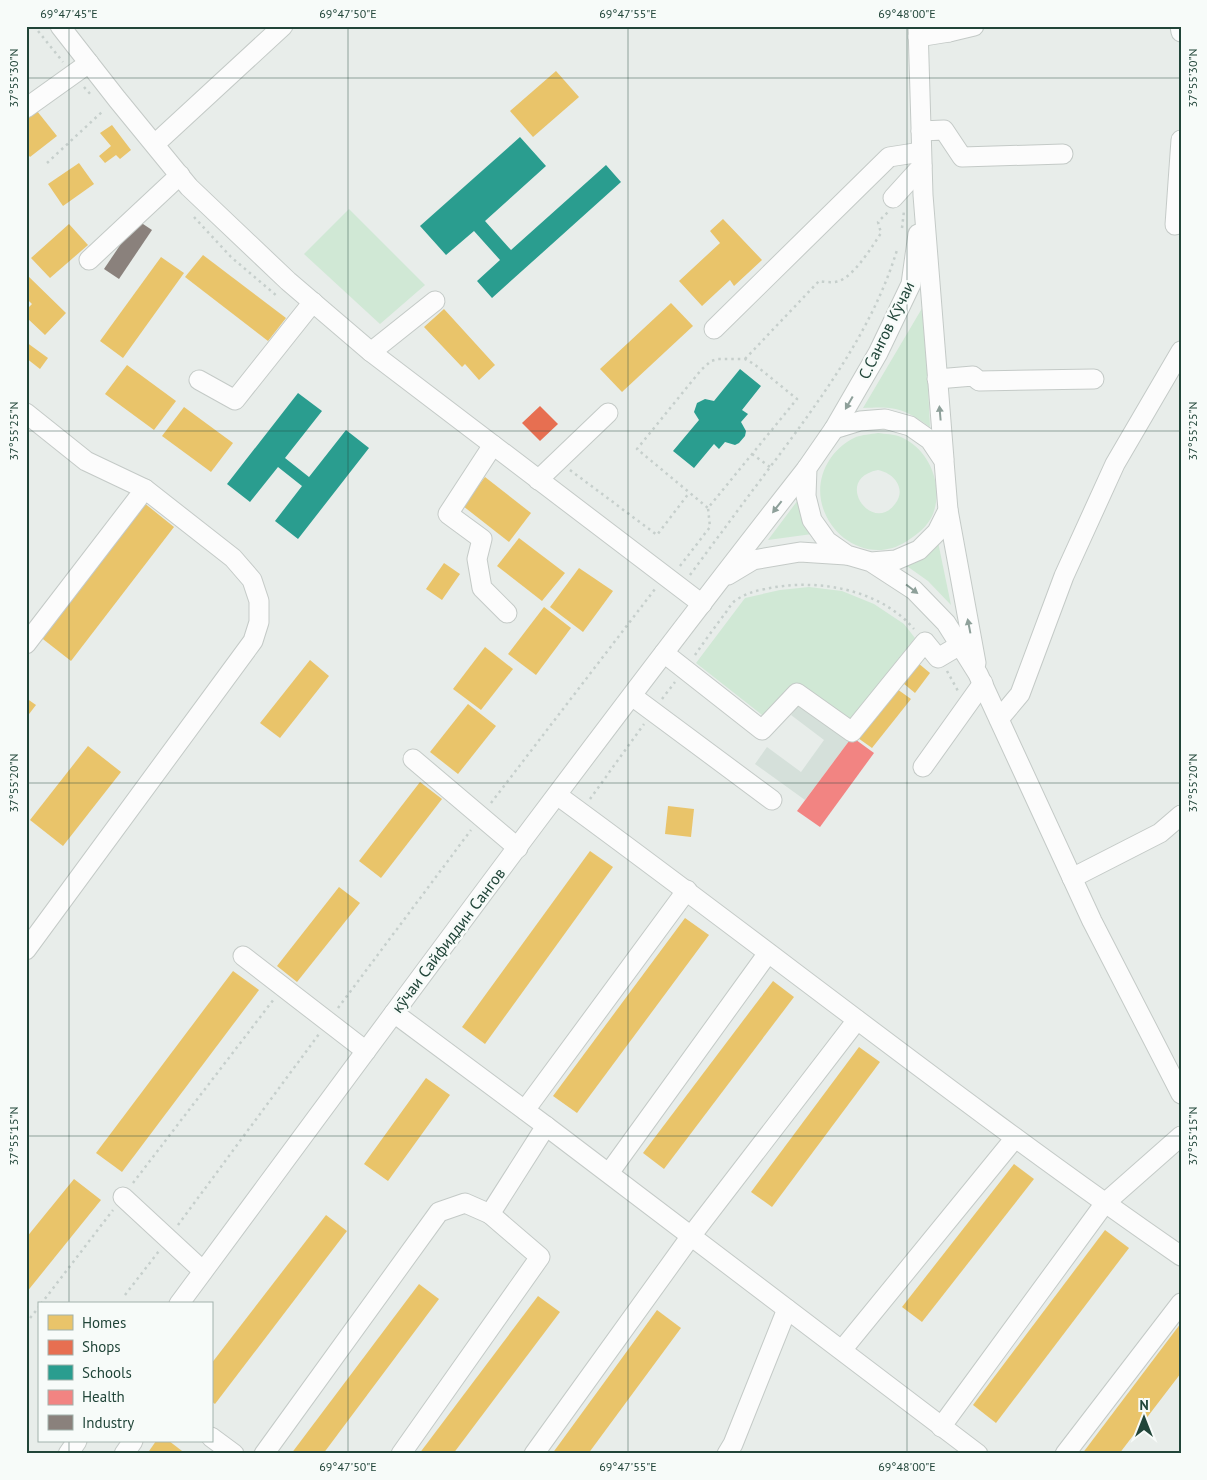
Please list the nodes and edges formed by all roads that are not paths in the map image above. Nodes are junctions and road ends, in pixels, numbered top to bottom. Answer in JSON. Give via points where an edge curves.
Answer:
{"nodes":[{"id":1,"x":60,"y":26,"type":"edge"},
{"id":2,"x":283,"y":26,"type":"edge"},
{"id":3,"x":974,"y":26,"type":"edge"},
{"id":4,"x":1180,"y":26,"type":"edge"},
{"id":5,"x":949,"y":29,"type":"edge"},
{"id":6,"x":918,"y":32,"type":"edge"},
{"id":7,"x":1181,"y":32,"type":"edge"},
{"id":8,"x":89,"y":64,"type":"junction"},
{"id":9,"x":26,"y":108,"type":"edge"},
{"id":10,"x":921,"y":131,"type":"junction"},
{"id":11,"x":1181,"y":140,"type":"edge"},
{"id":12,"x":155,"y":144,"type":"junction"},
{"id":13,"x":1062,"y":154,"type":"dead end"},
{"id":14,"x":922,"y":159,"type":"junction"},
{"id":15,"x":180,"y":175,"type":"junction"},
{"id":16,"x":898,"y":192,"type":"road end"},
{"id":17,"x":923,"y":195,"type":"junction"},
{"id":18,"x":1175,"y":225,"type":"dead end"},
{"id":19,"x":89,"y":260,"type":"dead end"},
{"id":20,"x":435,"y":301,"type":"dead end"},
{"id":21,"x":312,"y":302,"type":"junction"},
{"id":22,"x":714,"y":329,"type":"dead end"},
{"id":23,"x":1181,"y":351,"type":"edge"},
{"id":24,"x":371,"y":352,"type":"junction"},
{"id":25,"x":937,"y":379,"type":"junction"},
{"id":26,"x":1094,"y":379,"type":"dead end"},
{"id":27,"x":199,"y":380,"type":"dead end"},
{"id":28,"x":26,"y":413,"type":"edge"},
{"id":29,"x":608,"y":413,"type":"dead end"},
{"id":30,"x":834,"y":429,"type":"junction"},
{"id":31,"x":493,"y":445,"type":"junction"},
{"id":32,"x":944,"y":461,"type":"junction"},
{"id":33,"x":808,"y":468,"type":"junction"},
{"id":34,"x":538,"y":480,"type":"junction"},
{"id":35,"x":145,"y":488,"type":"junction"},
{"id":36,"x":948,"y":510,"type":"junction"},
{"id":37,"x":847,"y":555,"type":"junction"},
{"id":38,"x":871,"y":562,"type":"junction"},
{"id":39,"x":721,"y":579,"type":"junction"},
{"id":40,"x":702,"y":604,"type":"junction"},
{"id":41,"x":507,"y":613,"type":"dead end"},
{"id":42,"x":26,"y":644,"type":"edge"},
{"id":43,"x":960,"y":645,"type":"junction"},
{"id":44,"x":664,"y":653,"type":"junction"},
{"id":45,"x":980,"y":679,"type":"junction"},
{"id":46,"x":632,"y":696,"type":"junction"},
{"id":47,"x":999,"y":720,"type":"junction"},
{"id":48,"x":413,"y":759,"type":"dead end"},
{"id":49,"x":923,"y":767,"type":"dead end"},
{"id":50,"x":557,"y":795,"type":"junction"},
{"id":51,"x":772,"y":800,"type":"dead end"},
{"id":52,"x":1181,"y":815,"type":"edge"},
{"id":53,"x":518,"y":848,"type":"junction"},
{"id":54,"x":1072,"y":878,"type":"junction"},
{"id":55,"x":687,"y":890,"type":"junction"},
{"id":56,"x":26,"y":950,"type":"edge"},
{"id":57,"x":768,"y":953,"type":"junction"},
{"id":58,"x":243,"y":956,"type":"dead end"},
{"id":59,"x":394,"y":1013,"type":"junction"},
{"id":60,"x":856,"y":1020,"type":"junction"},
{"id":61,"x":366,"y":1051,"type":"junction"},
{"id":62,"x":1181,"y":1094,"type":"edge"},
{"id":63,"x":525,"y":1110,"type":"junction"},
{"id":64,"x":546,"y":1126,"type":"junction"},
{"id":65,"x":1181,"y":1136,"type":"edge"},
{"id":66,"x":1015,"y":1138,"type":"junction"},
{"id":67,"x":609,"y":1173,"type":"junction"},
{"id":68,"x":123,"y":1197,"type":"road end"},
{"id":69,"x":1105,"y":1203,"type":"junction"},
{"id":70,"x":490,"y":1214,"type":"junction"},
{"id":71,"x":692,"y":1236,"type":"junction"},
{"id":72,"x":1181,"y":1256,"type":"edge"},
{"id":73,"x":203,"y":1271,"type":"junction"},
{"id":74,"x":180,"y":1302,"type":"edge"},
{"id":75,"x":1181,"y":1303,"type":"edge"},
{"id":76,"x":787,"y":1309,"type":"junction"},
{"id":77,"x":842,"y":1350,"type":"junction"},
{"id":78,"x":941,"y":1427,"type":"junction"},
{"id":79,"x":212,"y":1438,"type":"edge"},
{"id":80,"x":76,"y":1442,"type":"edge"},
{"id":81,"x":132,"y":1442,"type":"edge"},
{"id":82,"x":68,"y":1454,"type":"edge"},
{"id":83,"x":124,"y":1454,"type":"edge"},
{"id":84,"x":234,"y":1454,"type":"edge"},
{"id":85,"x":264,"y":1454,"type":"edge"},
{"id":86,"x":401,"y":1454,"type":"edge"},
{"id":87,"x":534,"y":1454,"type":"edge"},
{"id":88,"x":727,"y":1454,"type":"edge"},
{"id":89,"x":978,"y":1454,"type":"edge"},
{"id":90,"x":1065,"y":1454,"type":"edge"}],
"edges":[{"from":1,"to":8,"type":"street"},
{"from":2,"to":12,"type":"street"},
{"from":3,"to":5,"type":"street"},
{"from":4,"to":7,"type":"street"},
{"from":5,"to":6,"type":"street"},
{"from":6,"to":10,"type":"street"},
{"from":8,"to":9,"type":"street"},
{"from":8,"to":12,"type":"street"},
{"from":10,"to":13,"type":"street","via":[[944,130],[962,157]]},
{"from":10,"to":14,"type":"street"},
{"from":11,"to":18,"type":"street"},
{"from":12,"to":15,"type":"street"},
{"from":14,"to":16,"type":"street"},
{"from":14,"to":17,"type":"street"},
{"from":14,"to":22,"type":"street","via":[[890,157]]},
{"from":15,"to":19,"type":"street"},
{"from":15,"to":21,"type":"street"},
{"from":17,"to":25,"type":"street"},
{"from":17,"to":30,"type":"street","name":"С.Сангов Кӯчаи","one_way":true,"via":[[911,284],[878,353]]},
{"from":20,"to":24,"type":"street"},
{"from":21,"to":24,"type":"street"},
{"from":21,"to":27,"type":"street","via":[[235,400]]},
{"from":23,"to":47,"type":"street","via":[[1115,464],[1064,576],[1020,694]]},
{"from":24,"to":31,"type":"street"},
{"from":25,"to":26,"type":"street","via":[[973,376],[979,381]]},
{"from":32,"to":25,"type":"street","one_way":true},
{"from":28,"to":35,"type":"street","via":[[86,461]]},
{"from":29,"to":34,"type":"street"},
{"from":30,"to":32,"type":"street","via":[[860,421],[886,419],[910,426],[930,440]]},
{"from":30,"to":33,"type":"street"},
{"from":31,"to":34,"type":"street"},
{"from":31,"to":41,"type":"street","via":[[448,514],[482,539],[477,559],[482,588]]},
{"from":32,"to":36,"type":"street"},
{"from":33,"to":37,"type":"street","via":[[806,496],[812,520],[827,541]]},
{"from":33,"to":39,"type":"street","one_way":true},
{"from":34,"to":40,"type":"street","via":[[672,571],[680,588]]},
{"from":35,"to":42,"type":"street"},
{"from":35,"to":56,"type":"street","via":[[233,558],[252,580],[260,601],[260,622],[253,640]]},
{"from":36,"to":38,"type":"street","via":[[937,532],[919,550],[896,560]]},
{"from":45,"to":36,"type":"street","one_way":true},
{"from":37,"to":38,"type":"street"},
{"from":37,"to":39,"type":"street","via":[[800,552],[753,560]]},
{"from":38,"to":43,"type":"street","one_way":true,"via":[[914,590],[946,623]]},
{"from":39,"to":40,"type":"street","name":"кӯчаи Сайфиддин Сангов"},
{"from":40,"to":44,"type":"street","name":"кӯчаи Сайфиддин Сангов"},
{"from":43,"to":44,"type":"street","via":[[938,658],[925,642],[852,732],[797,693],[762,730]]},
{"from":43,"to":45,"type":"street"},
{"from":44,"to":46,"type":"street","name":"кӯчаи Сайфиддин Сангов"},
{"from":45,"to":47,"type":"street"},
{"from":45,"to":49,"type":"street","via":[[967,706]]},
{"from":46,"to":50,"type":"street","name":"кӯчаи Сайфиддин Сангов"},
{"from":46,"to":51,"type":"street"},
{"from":47,"to":54,"type":"street"},
{"from":48,"to":53,"type":"street"},
{"from":50,"to":53,"type":"street","name":"кӯчаи Сайфиддин Сангов"},
{"from":50,"to":55,"type":"street"},
{"from":52,"to":54,"type":"street","via":[[1160,833]]},
{"from":53,"to":59,"type":"street","name":"кӯчаи Сайфиддин Сангов"},
{"from":54,"to":62,"type":"street"},
{"from":55,"to":57,"type":"street"},
{"from":55,"to":63,"type":"street"},
{"from":57,"to":60,"type":"street"},
{"from":57,"to":67,"type":"street"},
{"from":58,"to":61,"type":"street"},
{"from":59,"to":61,"type":"street","name":"кӯчаи Сайфиддин Сангов"},
{"from":59,"to":63,"type":"street"},
{"from":60,"to":66,"type":"street"},
{"from":60,"to":71,"type":"street"},
{"from":61,"to":73,"type":"street","name":"кӯчаи Сайфиддин Сангов"},
{"from":63,"to":64,"type":"street"},
{"from":64,"to":67,"type":"street"},
{"from":64,"to":70,"type":"street"},
{"from":65,"to":69,"type":"street"},
{"from":66,"to":69,"type":"street"},
{"from":66,"to":77,"type":"street"},
{"from":67,"to":71,"type":"street"},
{"from":68,"to":73,"type":"street"},
{"from":69,"to":72,"type":"street"},
{"from":69,"to":78,"type":"street"},
{"from":70,"to":85,"type":"street","via":[[465,1203],[439,1212]]},
{"from":70,"to":86,"type":"street","via":[[540,1257]]},
{"from":71,"to":76,"type":"street"},
{"from":71,"to":87,"type":"street"},
{"from":73,"to":74,"type":"street","name":"кӯчаи Сайфиддин Сангов"},
{"from":75,"to":90,"type":"street"},
{"from":76,"to":77,"type":"street"},
{"from":76,"to":88,"type":"street"},
{"from":77,"to":78,"type":"street"},
{"from":78,"to":89,"type":"street"},
{"from":79,"to":84,"type":"street"},
{"from":80,"to":82,"type":"street"},
{"from":81,"to":83,"type":"street"}]}
